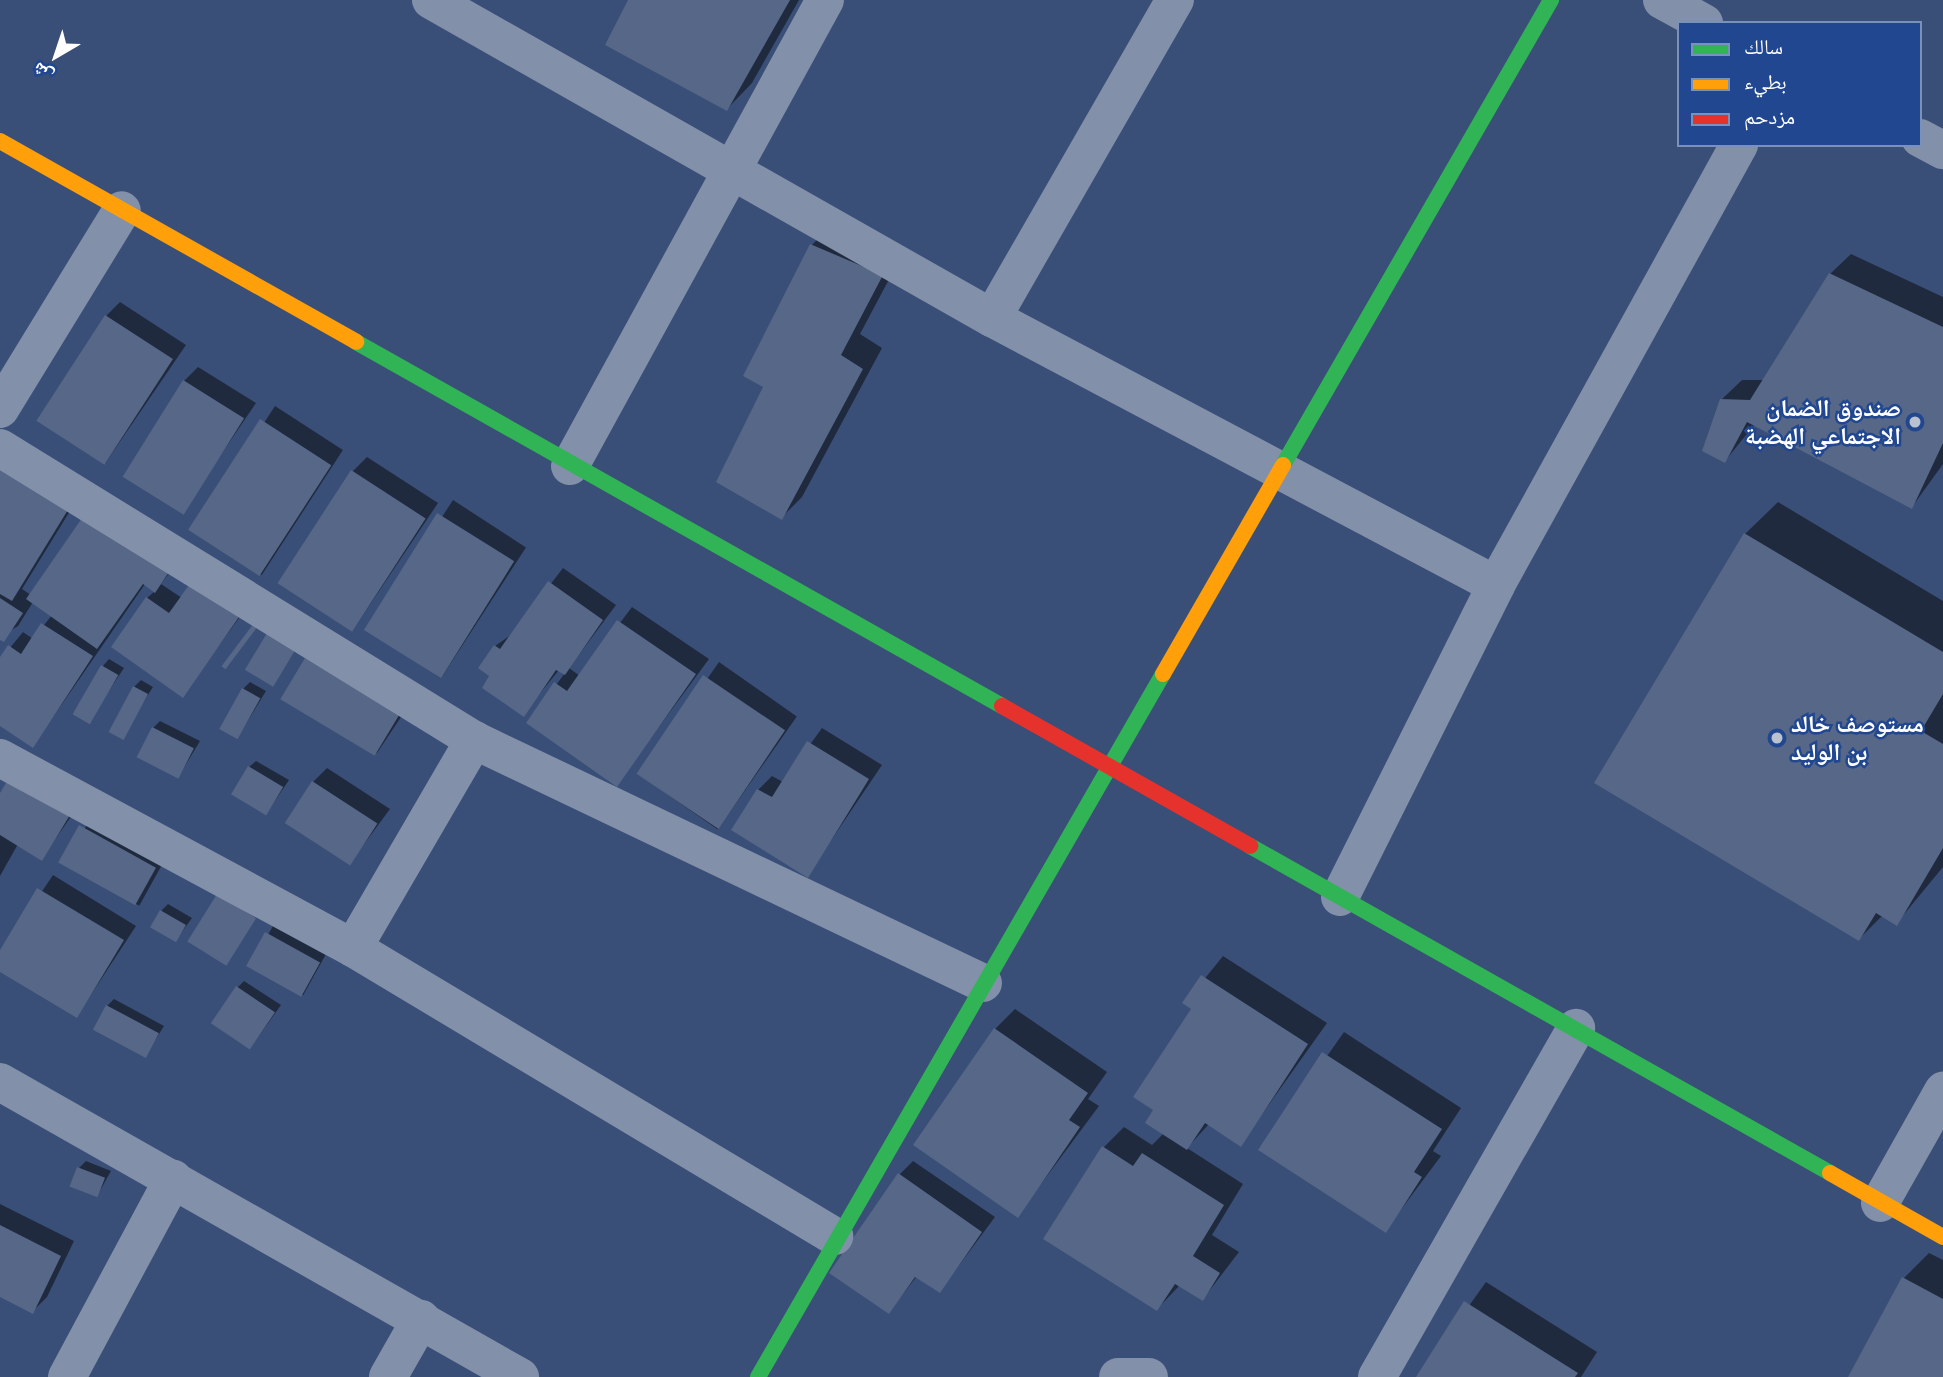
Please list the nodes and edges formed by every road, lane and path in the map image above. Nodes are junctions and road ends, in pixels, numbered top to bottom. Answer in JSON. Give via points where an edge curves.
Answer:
{"nodes":[{"id":1,"x":825,"y":0,"type":"edge"},
{"id":2,"x":1175,"y":0,"type":"edge"},
{"id":3,"x":1551,"y":0,"type":"edge"},
{"id":4,"x":1662,"y":0,"type":"edge"},
{"id":5,"x":451,"y":5,"type":"edge"},
{"id":6,"x":1700,"y":21,"type":"edge"},
{"id":7,"x":1922,"y":139,"type":"edge"},
{"id":8,"x":0,"y":141,"type":"edge"},
{"id":9,"x":1738,"y":147,"type":"edge"},
{"id":10,"x":1943,"y":150,"type":"edge"},
{"id":11,"x":731,"y":170,"type":"junction"},
{"id":12,"x":122,"y":210,"type":"junction"},
{"id":13,"x":992,"y":318,"type":"junction"},
{"id":14,"x":0,"y":409,"type":"edge"},
{"id":15,"x":0,"y":448,"type":"edge"},
{"id":16,"x":570,"y":466,"type":"junction"},
{"id":17,"x":1276,"y":471,"type":"junction"},
{"id":18,"x":1496,"y":585,"type":"junction"},
{"id":19,"x":474,"y":740,"type":"junction"},
{"id":20,"x":0,"y":758,"type":"edge"},
{"id":21,"x":1107,"y":764,"type":"junction"},
{"id":22,"x":1339,"y":897,"type":"junction"},
{"id":23,"x":353,"y":948,"type":"junction"},
{"id":24,"x":984,"y":984,"type":"junction"},
{"id":25,"x":1576,"y":1028,"type":"junction"},
{"id":26,"x":0,"y":1082,"type":"edge"},
{"id":27,"x":1943,"y":1091,"type":"edge"},
{"id":28,"x":173,"y":1179,"type":"junction"},
{"id":29,"x":1880,"y":1203,"type":"junction"},
{"id":30,"x":834,"y":1236,"type":"junction"},
{"id":31,"x":1943,"y":1237,"type":"edge"},
{"id":32,"x":421,"y":1318,"type":"junction"},
{"id":33,"x":67,"y":1377,"type":"edge"},
{"id":34,"x":388,"y":1377,"type":"edge"},
{"id":35,"x":520,"y":1377,"type":"edge"},
{"id":36,"x":758,"y":1377,"type":"edge"},
{"id":37,"x":1118,"y":1377,"type":"edge"},
{"id":38,"x":1149,"y":1377,"type":"edge"},
{"id":39,"x":1377,"y":1377,"type":"edge"}],
"edges":[{"from":1,"to":11,"type":"street"},
{"from":2,"to":13,"type":"street"},
{"from":3,"to":17,"type":"main road"},
{"from":4,"to":6,"type":"street"},
{"from":5,"to":11,"type":"street"},
{"from":7,"to":10,"type":"street"},
{"from":8,"to":12,"type":"main road"},
{"from":9,"to":18,"type":"street"},
{"from":11,"to":13,"type":"street"},
{"from":11,"to":16,"type":"street"},
{"from":12,"to":14,"type":"street"},
{"from":12,"to":16,"type":"main road"},
{"from":13,"to":17,"type":"street"},
{"from":15,"to":19,"type":"street"},
{"from":16,"to":21,"type":"main road"},
{"from":17,"to":18,"type":"street"},
{"from":17,"to":21,"type":"main road"},
{"from":18,"to":22,"type":"street"},
{"from":19,"to":23,"type":"street"},
{"from":19,"to":24,"type":"street"},
{"from":20,"to":23,"type":"street"},
{"from":21,"to":22,"type":"main road"},
{"from":21,"to":24,"type":"main road"},
{"from":22,"to":25,"type":"main road"},
{"from":23,"to":30,"type":"street"},
{"from":24,"to":30,"type":"main road"},
{"from":25,"to":29,"type":"main road"},
{"from":25,"to":39,"type":"street"},
{"from":26,"to":28,"type":"street"},
{"from":27,"to":29,"type":"street"},
{"from":28,"to":32,"type":"street"},
{"from":28,"to":33,"type":"street"},
{"from":29,"to":31,"type":"main road"},
{"from":30,"to":36,"type":"main road"},
{"from":32,"to":34,"type":"street"},
{"from":32,"to":35,"type":"street"},
{"from":37,"to":38,"type":"street"}]}
